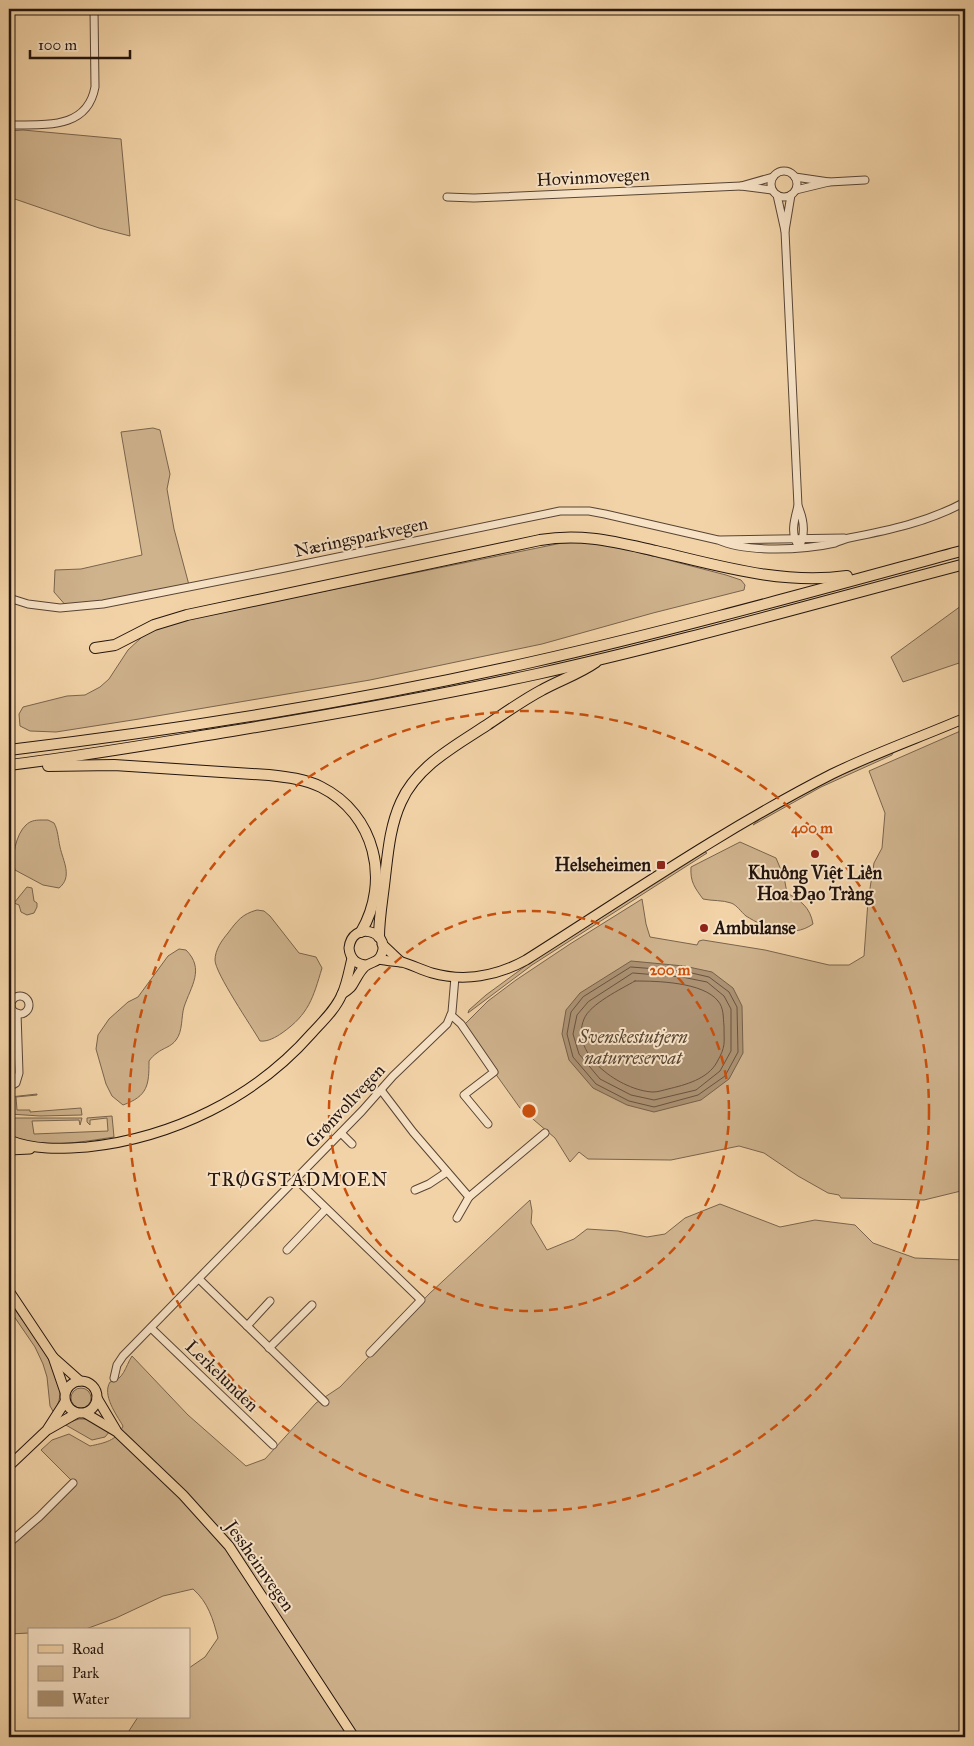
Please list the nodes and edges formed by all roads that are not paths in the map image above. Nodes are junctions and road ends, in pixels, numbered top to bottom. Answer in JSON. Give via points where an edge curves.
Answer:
{"nodes":[{"id":1,"x":94,"y":9,"type":"edge"},
{"id":2,"x":9,"y":125,"type":"edge"},
{"id":3,"x":773,"y":177,"type":"junction"},
{"id":4,"x":795,"y":177,"type":"junction"},
{"id":5,"x":865,"y":180,"type":"dead end"},
{"id":6,"x":829,"y":182,"type":"junction"},
{"id":7,"x":741,"y":186,"type":"junction"},
{"id":8,"x":775,"y":193,"type":"junction"},
{"id":9,"x":793,"y":193,"type":"junction"},
{"id":10,"x":447,"y":197,"type":"dead end"},
{"id":11,"x":785,"y":231,"type":"junction"},
{"id":12,"x":965,"y":502,"type":"edge"},
{"id":13,"x":798,"y":506,"type":"junction"},
{"id":14,"x":793,"y":538,"type":"junction"},
{"id":15,"x":804,"y":538,"type":"junction"},
{"id":16,"x":847,"y":538,"type":"junction"},
{"id":17,"x":718,"y":540,"type":"junction"},
{"id":18,"x":799,"y":547,"type":"junction"},
{"id":19,"x":965,"y":550,"type":"edge"},
{"id":20,"x":965,"y":564,"type":"edge"},
{"id":21,"x":888,"y":570,"type":"junction"},
{"id":22,"x":9,"y":598,"type":"edge"},
{"id":23,"x":95,"y":648,"type":"dead end"},
{"id":24,"x":603,"y":658,"type":"junction"},
{"id":25,"x":965,"y":718,"type":"edge"},
{"id":26,"x":9,"y":748,"type":"edge"},
{"id":27,"x":27,"y":762,"type":"junction"},
{"id":28,"x":9,"y":765,"type":"edge"},
{"id":29,"x":361,"y":932,"type":"junction"},
{"id":30,"x":381,"y":941,"type":"junction"},
{"id":31,"x":352,"y":958,"type":"junction"},
{"id":32,"x":379,"y":959,"type":"junction"},
{"id":33,"x":401,"y":962,"type":"junction"},
{"id":34,"x":367,"y":965,"type":"junction"},
{"id":35,"x":455,"y":977,"type":"junction"},
{"id":36,"x":342,"y":994,"type":"junction"},
{"id":37,"x":17,"y":1013,"type":"dead end"},
{"id":38,"x":451,"y":1016,"type":"junction"},
{"id":39,"x":9,"y":1087,"type":"edge"},
{"id":40,"x":380,"y":1090,"type":"junction"},
{"id":41,"x":488,"y":1124,"type":"dead end"},
{"id":42,"x":341,"y":1133,"type":"junction"},
{"id":43,"x":545,"y":1133,"type":"dead end"},
{"id":44,"x":9,"y":1140,"type":"edge"},
{"id":45,"x":352,"y":1144,"type":"dead end"},
{"id":46,"x":35,"y":1148,"type":"junction"},
{"id":47,"x":9,"y":1150,"type":"edge"},
{"id":48,"x":447,"y":1172,"type":"junction"},
{"id":49,"x":296,"y":1179,"type":"junction"},
{"id":50,"x":415,"y":1190,"type":"dead end"},
{"id":51,"x":469,"y":1197,"type":"junction"},
{"id":52,"x":326,"y":1209,"type":"junction"},
{"id":53,"x":457,"y":1218,"type":"dead end"},
{"id":54,"x":287,"y":1250,"type":"dead end"},
{"id":55,"x":199,"y":1279,"type":"junction"},
{"id":56,"x":9,"y":1291,"type":"edge"},
{"id":57,"x":270,"y":1301,"type":"dead end"},
{"id":58,"x":312,"y":1304,"type":"dead end"},
{"id":59,"x":246,"y":1326,"type":"junction"},
{"id":60,"x":152,"y":1328,"type":"junction"},
{"id":61,"x":269,"y":1348,"type":"junction"},
{"id":62,"x":370,"y":1354,"type":"dead end"},
{"id":63,"x":53,"y":1358,"type":"junction"},
{"id":64,"x":114,"y":1378,"type":"dead end"},
{"id":65,"x":80,"y":1381,"type":"junction"},
{"id":66,"x":65,"y":1392,"type":"junction"},
{"id":67,"x":98,"y":1398,"type":"junction"},
{"id":68,"x":65,"y":1402,"type":"junction"},
{"id":69,"x":325,"y":1402,"type":"dead end"},
{"id":70,"x":81,"y":1413,"type":"junction"},
{"id":71,"x":47,"y":1430,"type":"junction"},
{"id":72,"x":118,"y":1432,"type":"junction"},
{"id":73,"x":273,"y":1445,"type":"dead end"},
{"id":74,"x":9,"y":1466,"type":"edge"},
{"id":75,"x":73,"y":1483,"type":"dead end"},
{"id":76,"x":9,"y":1543,"type":"edge"},
{"id":77,"x":354,"y":1737,"type":"edge"}],
"edges":[{"from":1,"to":2,"type":"street","via":[[95,87],[88,106],[76,118],[62,122]]},
{"from":3,"to":4,"type":"street","via":[[786,171]]},
{"from":3,"to":7,"type":"street","name":"Hovinmovegen"},
{"from":3,"to":8,"type":"street","via":[[771,183]]},
{"from":4,"to":6,"type":"street"},
{"from":4,"to":9,"type":"street","via":[[797,183]]},
{"from":5,"to":6,"type":"street"},
{"from":6,"to":9,"type":"street"},
{"from":7,"to":8,"type":"street","name":"Hovinmovegen"},
{"from":7,"to":10,"type":"street","name":"Hovinmovegen"},
{"from":8,"to":9,"type":"street","via":[[784,197]]},
{"from":8,"to":11,"type":"street"},
{"from":9,"to":11,"type":"street"},
{"from":11,"to":13,"type":"street"},
{"from":12,"to":16,"type":"street","name":"Næringsparkvegen","via":[[902,527]]},
{"from":13,"to":14,"type":"street"},
{"from":13,"to":15,"type":"street"},
{"from":14,"to":15,"type":"street","name":"Næringsparkvegen"},
{"from":14,"to":17,"type":"street","name":"Næringsparkvegen"},
{"from":14,"to":18,"type":"street"},
{"from":15,"to":16,"type":"street","name":"Næringsparkvegen"},
{"from":15,"to":18,"type":"street"},
{"from":16,"to":18,"type":"street","name":"Næringsparkvegen"},
{"from":17,"to":18,"type":"street","name":"Næringsparkvegen","via":[[731,546],[759,549]]},
{"from":17,"to":22,"type":"street","name":"Næringsparkvegen","via":[[589,511],[560,511],[103,604],[52,608]]},
{"from":19,"to":21,"type":"highway"},
{"from":20,"to":24,"type":"highway"},
{"from":21,"to":23,"type":"highway","via":[[833,578],[797,579],[737,570],[602,539],[580,536],[556,538],[187,615],[154,625],[115,645]]},
{"from":21,"to":26,"type":"highway","via":[[648,634],[452,680],[171,728]]},
{"from":24,"to":27,"type":"highway","via":[[462,690],[302,720]]},
{"from":24,"to":30,"type":"highway","via":[[583,672],[531,696],[449,750],[430,764],[410,786],[398,808],[392,831],[380,913]]},
{"from":25,"to":35,"type":"main road","via":[[848,766],[795,794],[717,839],[519,964],[492,974]]},
{"from":27,"to":28,"type":"highway"},
{"from":27,"to":29,"type":"highway","via":[[48,766],[105,765],[269,775],[294,778],[322,787],[354,814],[373,850],[376,893]]},
{"from":29,"to":30,"type":"main road","via":[[371,932]]},
{"from":29,"to":31,"type":"main road","via":[[350,942]]},
{"from":30,"to":32,"type":"main road"},
{"from":30,"to":33,"type":"main road"},
{"from":31,"to":34,"type":"main road"},
{"from":31,"to":36,"type":"main road"},
{"from":32,"to":33,"type":"main road"},
{"from":32,"to":34,"type":"main road"},
{"from":33,"to":35,"type":"main road","via":[[431,973]]},
{"from":34,"to":36,"type":"main road"},
{"from":35,"to":38,"type":"street"},
{"from":36,"to":46,"type":"main road","via":[[321,1024],[286,1060],[253,1086],[208,1112],[168,1129],[122,1142],[78,1148]]},
{"from":37,"to":39,"type":"street","via":[[19,1073],[16,1083]]},
{"from":38,"to":40,"type":"street","name":"Grønvollvegen","via":[[444,1027]]},
{"from":38,"to":41,"type":"street","via":[[461,1024],[494,1072],[464,1095]]},
{"from":40,"to":42,"type":"street","name":"Grønvollvegen"},
{"from":40,"to":48,"type":"street"},
{"from":42,"to":45,"type":"street"},
{"from":42,"to":49,"type":"street","name":"Grønvollvegen"},
{"from":43,"to":51,"type":"street"},
{"from":44,"to":46,"type":"main road"},
{"from":46,"to":47,"type":"main road"},
{"from":48,"to":50,"type":"street"},
{"from":48,"to":51,"type":"street"},
{"from":49,"to":52,"type":"street"},
{"from":49,"to":55,"type":"street","name":"Grønvollvegen"},
{"from":51,"to":53,"type":"street"},
{"from":52,"to":54,"type":"street"},
{"from":52,"to":62,"type":"street","via":[[421,1300]]},
{"from":55,"to":59,"type":"street"},
{"from":55,"to":60,"type":"street","name":"Grønvollvegen"},
{"from":56,"to":63,"type":"main road"},
{"from":57,"to":59,"type":"street"},
{"from":58,"to":61,"type":"street"},
{"from":59,"to":61,"type":"street"},
{"from":60,"to":64,"type":"street","name":"Grønvollvegen","via":[[118,1362]]},
{"from":60,"to":73,"type":"street","name":"Lerkelunden"},
{"from":61,"to":69,"type":"street"},
{"from":63,"to":65,"type":"main road"},
{"from":63,"to":66,"type":"main road"},
{"from":65,"to":66,"type":"main road","via":[[71,1384]]},
{"from":65,"to":67,"type":"main road","via":[[92,1385]]},
{"from":66,"to":68,"type":"main road"},
{"from":67,"to":70,"type":"main road","via":[[94,1408]]},
{"from":67,"to":72,"type":"main road","name":"Jessheimvegen"},
{"from":68,"to":70,"type":"main road","via":[[69,1409]]},
{"from":68,"to":71,"type":"main road"},
{"from":70,"to":71,"type":"main road"},
{"from":70,"to":72,"type":"main road","name":"Jessheimvegen"},
{"from":71,"to":74,"type":"main road"},
{"from":72,"to":77,"type":"main road","name":"Jessheimvegen","via":[[183,1494],[229,1546]]},
{"from":75,"to":76,"type":"street"}]}
